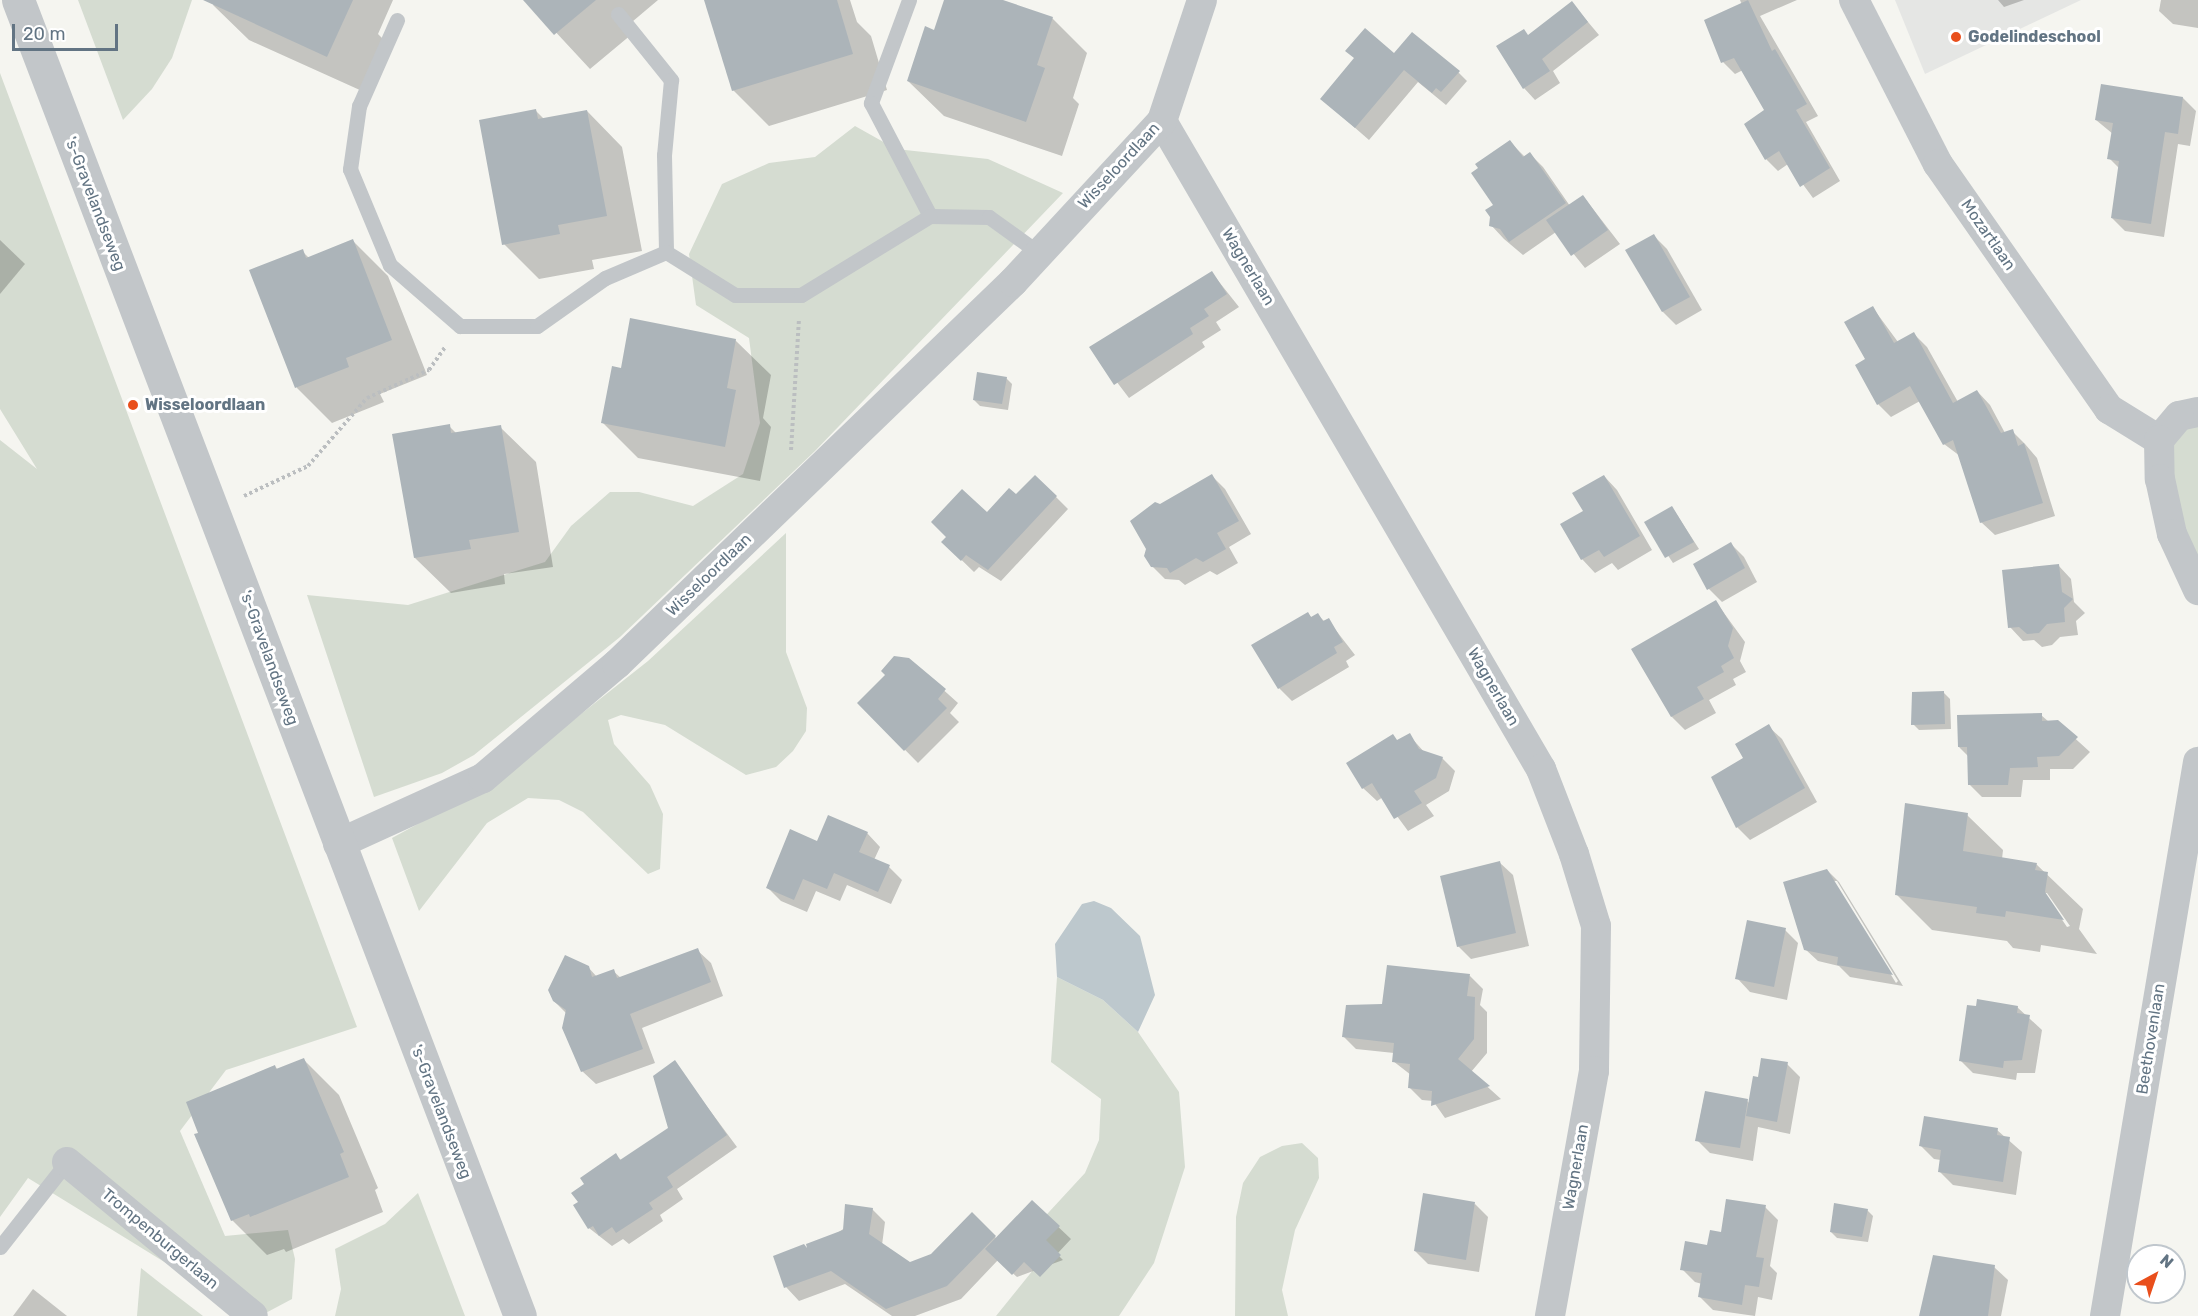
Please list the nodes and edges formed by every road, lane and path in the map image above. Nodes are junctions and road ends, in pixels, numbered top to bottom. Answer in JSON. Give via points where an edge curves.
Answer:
{"nodes":[{"id":1,"x":18,"y":0,"type":"edge"},
{"id":2,"x":909,"y":0,"type":"edge"},
{"id":3,"x":1202,"y":0,"type":"edge"},
{"id":4,"x":1854,"y":0,"type":"edge"},
{"id":5,"x":618,"y":14,"type":"dead end"},
{"id":6,"x":397,"y":20,"type":"dead end"},
{"id":7,"x":1162,"y":121,"type":"junction"},
{"id":8,"x":930,"y":216,"type":"junction"},
{"id":9,"x":666,"y":252,"type":"junction"},
{"id":10,"x":1039,"y":253,"type":"junction"},
{"id":11,"x":801,"y":295,"type":"junction"},
{"id":12,"x":460,"y":326,"type":"junction"},
{"id":13,"x":2198,"y":412,"type":"edge"},
{"id":14,"x":2159,"y":440,"type":"junction"},
{"id":15,"x":241,"y":497,"type":"dead end"},
{"id":16,"x":788,"y":499,"type":"junction"},
{"id":17,"x":2198,"y":590,"type":"edge"},
{"id":18,"x":2198,"y":762,"type":"edge"},
{"id":19,"x":338,"y":844,"type":"junction"},
{"id":20,"x":67,"y":1162,"type":"joint"},
{"id":21,"x":0,"y":1247,"type":"edge"},
{"id":22,"x":253,"y":1316,"type":"edge"},
{"id":23,"x":520,"y":1316,"type":"edge"},
{"id":24,"x":1550,"y":1316,"type":"edge"},
{"id":25,"x":2105,"y":1316,"type":"edge"}],
"edges":[{"from":1,"to":19,"type":"street","name":"'s-Gravelandseweg"},
{"from":2,"to":8,"type":"lane","via":[[871,103]]},
{"from":3,"to":7,"type":"street","name":"Wisseloordlaan"},
{"from":4,"to":14,"type":"street","name":"Mozartlaan","via":[[1938,164],[2109,409]]},
{"from":5,"to":9,"type":"lane","via":[[671,80],[664,155]]},
{"from":6,"to":12,"type":"lane","via":[[359,106],[350,169],[390,265]]},
{"from":7,"to":10,"type":"street","name":"Wisseloordlaan"},
{"from":7,"to":24,"type":"street","name":"Wagnerlaan","via":[[1541,769],[1574,854],[1596,926],[1594,1071]]},
{"from":8,"to":10,"type":"lane","via":[[989,217]]},
{"from":8,"to":11,"type":"lane"},
{"from":9,"to":11,"type":"lane","via":[[735,295]]},
{"from":9,"to":12,"type":"lane","via":[[605,278],[537,326]]},
{"from":10,"to":16,"type":"street","name":"Wisseloordlaan"},
{"from":11,"to":16,"type":"path"},
{"from":12,"to":15,"type":"path","via":[[429,370],[367,398],[308,466]]},
{"from":13,"to":14,"type":"street","via":[[2180,416]]},
{"from":14,"to":17,"type":"street","via":[[2160,479],[2172,534]]},
{"from":16,"to":19,"type":"street","name":"Wisseloordlaan","via":[[616,664],[483,778]]},
{"from":18,"to":25,"type":"street","name":"Beethovenlaan"},
{"from":19,"to":23,"type":"street","name":"'s-Gravelandseweg"},
{"from":20,"to":21,"type":"lane"},
{"from":20,"to":22,"type":"street","name":"Trompenburgerlaan"}]}
